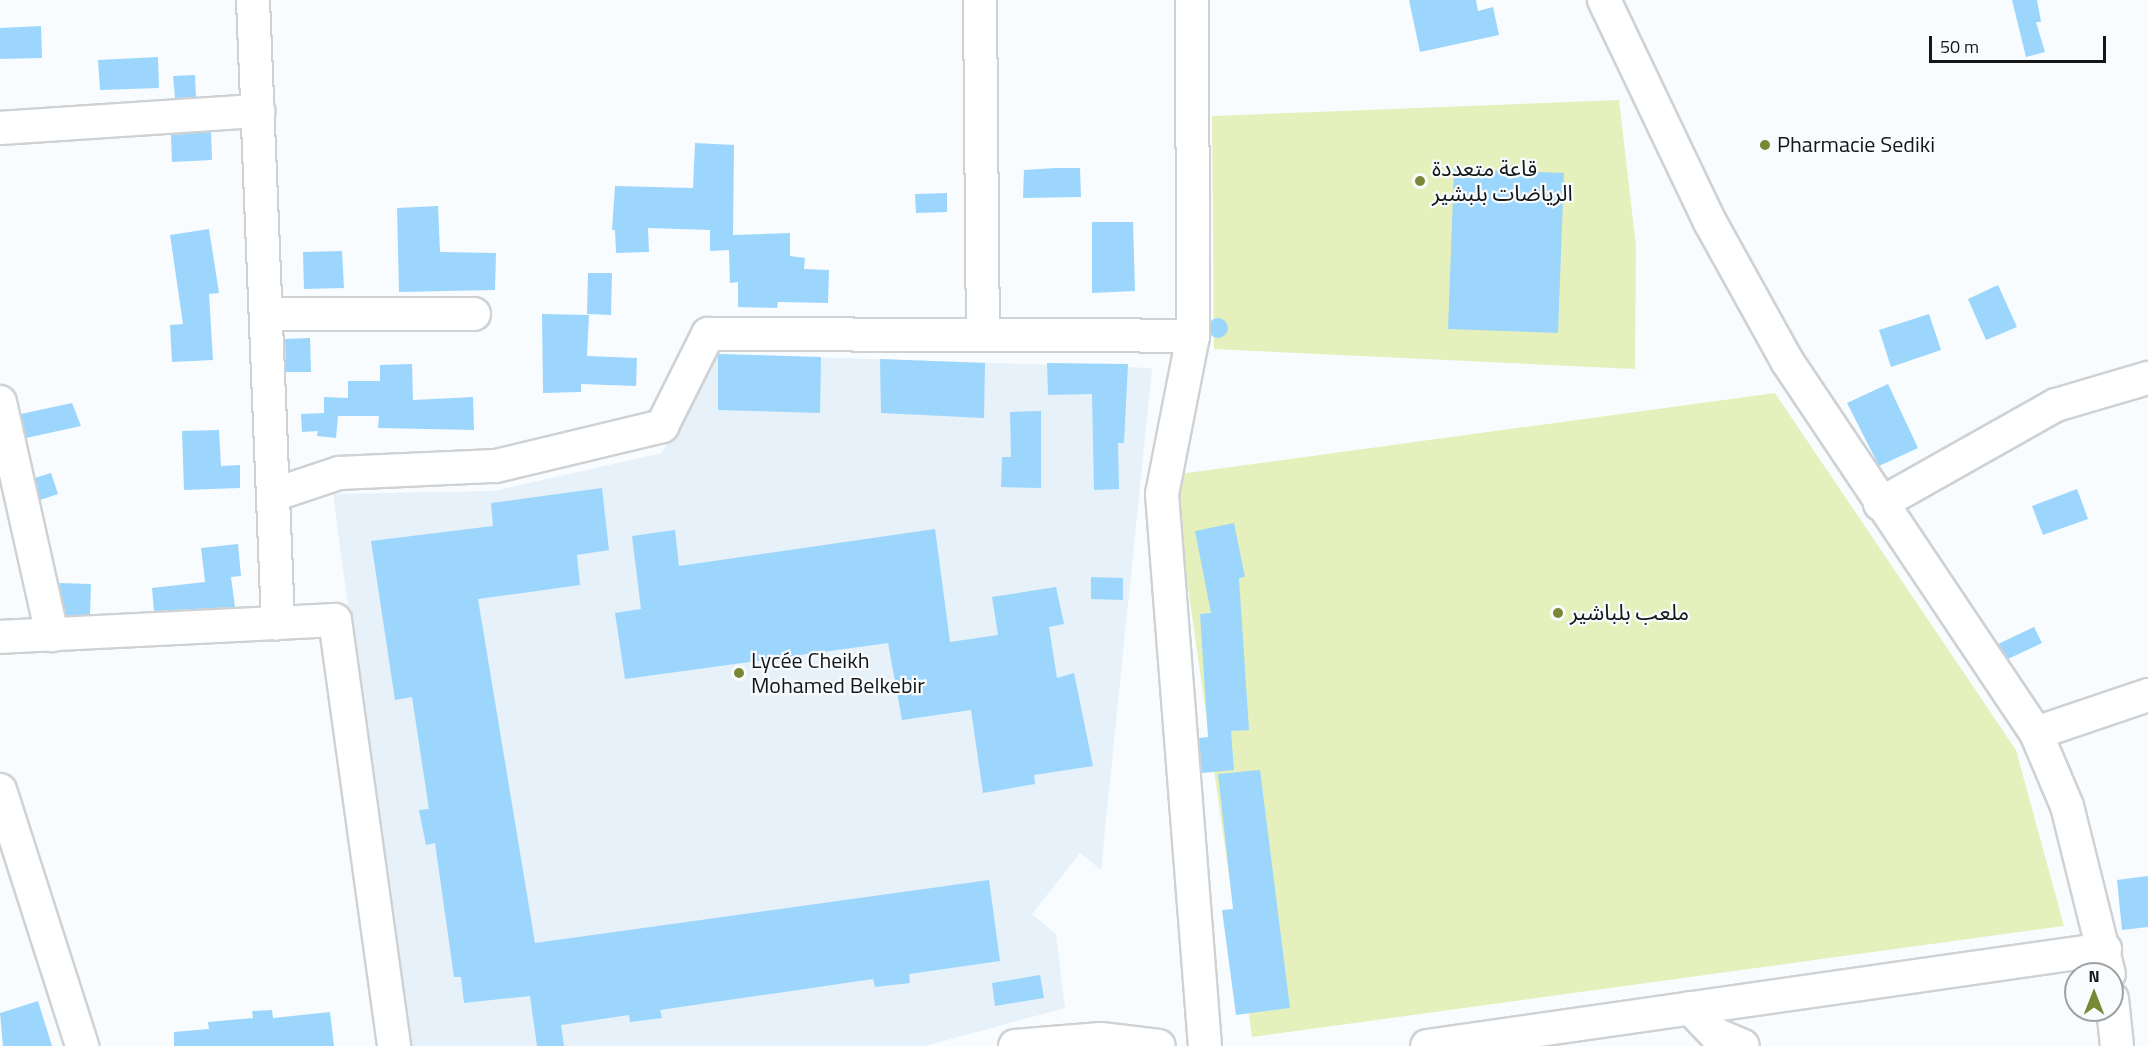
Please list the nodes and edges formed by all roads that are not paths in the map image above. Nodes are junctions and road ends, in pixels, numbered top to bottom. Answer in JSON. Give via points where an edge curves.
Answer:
{"nodes":[{"id":1,"x":253,"y":0,"type":"edge"},
{"id":2,"x":980,"y":0,"type":"edge"},
{"id":3,"x":1192,"y":0,"type":"edge"},
{"id":4,"x":1604,"y":0,"type":"edge"},
{"id":5,"x":258,"y":111,"type":"junction"},
{"id":6,"x":0,"y":128,"type":"edge"},
{"id":7,"x":266,"y":314,"type":"junction"},
{"id":8,"x":474,"y":314,"type":"dead end"},
{"id":9,"x":983,"y":335,"type":"junction"},
{"id":10,"x":1193,"y":336,"type":"junction"},
{"id":11,"x":2148,"y":378,"type":"edge"},
{"id":12,"x":0,"y":402,"type":"edge"},
{"id":13,"x":273,"y":495,"type":"junction"},
{"id":14,"x":1880,"y":504,"type":"junction"},
{"id":15,"x":278,"y":623,"type":"junction"},
{"id":16,"x":52,"y":635,"type":"junction"},
{"id":17,"x":0,"y":637,"type":"edge"},
{"id":18,"x":2148,"y":695,"type":"edge"},
{"id":19,"x":2036,"y":734,"type":"junction"},
{"id":20,"x":0,"y":790,"type":"edge"},
{"id":21,"x":7,"y":838,"type":"edge"},
{"id":22,"x":2107,"y":962,"type":"edge"},
{"id":23,"x":2064,"y":967,"type":"edge"},
{"id":24,"x":1690,"y":1008,"type":"junction"},
{"id":25,"x":2114,"y":1022,"type":"edge"},
{"id":26,"x":1050,"y":1043,"type":"edge"},
{"id":27,"x":82,"y":1046,"type":"edge"},
{"id":28,"x":394,"y":1046,"type":"edge"},
{"id":29,"x":1015,"y":1046,"type":"edge"},
{"id":30,"x":1159,"y":1046,"type":"edge"},
{"id":31,"x":1205,"y":1046,"type":"edge"},
{"id":32,"x":1427,"y":1046,"type":"edge"},
{"id":33,"x":1743,"y":1046,"type":"edge"},
{"id":34,"x":2117,"y":1046,"type":"edge"}],
"edges":[{"from":1,"to":5,"type":"street"},
{"from":2,"to":9,"type":"street"},
{"from":3,"to":10,"type":"street"},
{"from":4,"to":14,"type":"street","via":[[1710,222],[1787,361]]},
{"from":5,"to":6,"type":"street"},
{"from":5,"to":7,"type":"street"},
{"from":7,"to":8,"type":"street"},
{"from":7,"to":13,"type":"street"},
{"from":9,"to":10,"type":"street"},
{"from":9,"to":13,"type":"street","via":[[708,334],[662,426],[496,466],[339,473]]},
{"from":10,"to":31,"type":"street","via":[[1162,494]]},
{"from":11,"to":14,"type":"street","via":[[2056,405]]},
{"from":12,"to":16,"type":"street"},
{"from":13,"to":15,"type":"street"},
{"from":14,"to":19,"type":"street"},
{"from":15,"to":16,"type":"street"},
{"from":15,"to":28,"type":"street","via":[[335,620]]},
{"from":16,"to":17,"type":"street"},
{"from":18,"to":19,"type":"street"},
{"from":19,"to":22,"type":"street","via":[[2067,806]]},
{"from":20,"to":21,"type":"street"},
{"from":21,"to":27,"type":"street"},
{"from":23,"to":24,"type":"street"},
{"from":24,"to":32,"type":"street"},
{"from":24,"to":33,"type":"street","via":[[1716,1034]]},
{"from":25,"to":34,"type":"street"},
{"from":26,"to":29,"type":"street"},
{"from":26,"to":30,"type":"street","via":[[1101,1039]]}]}
